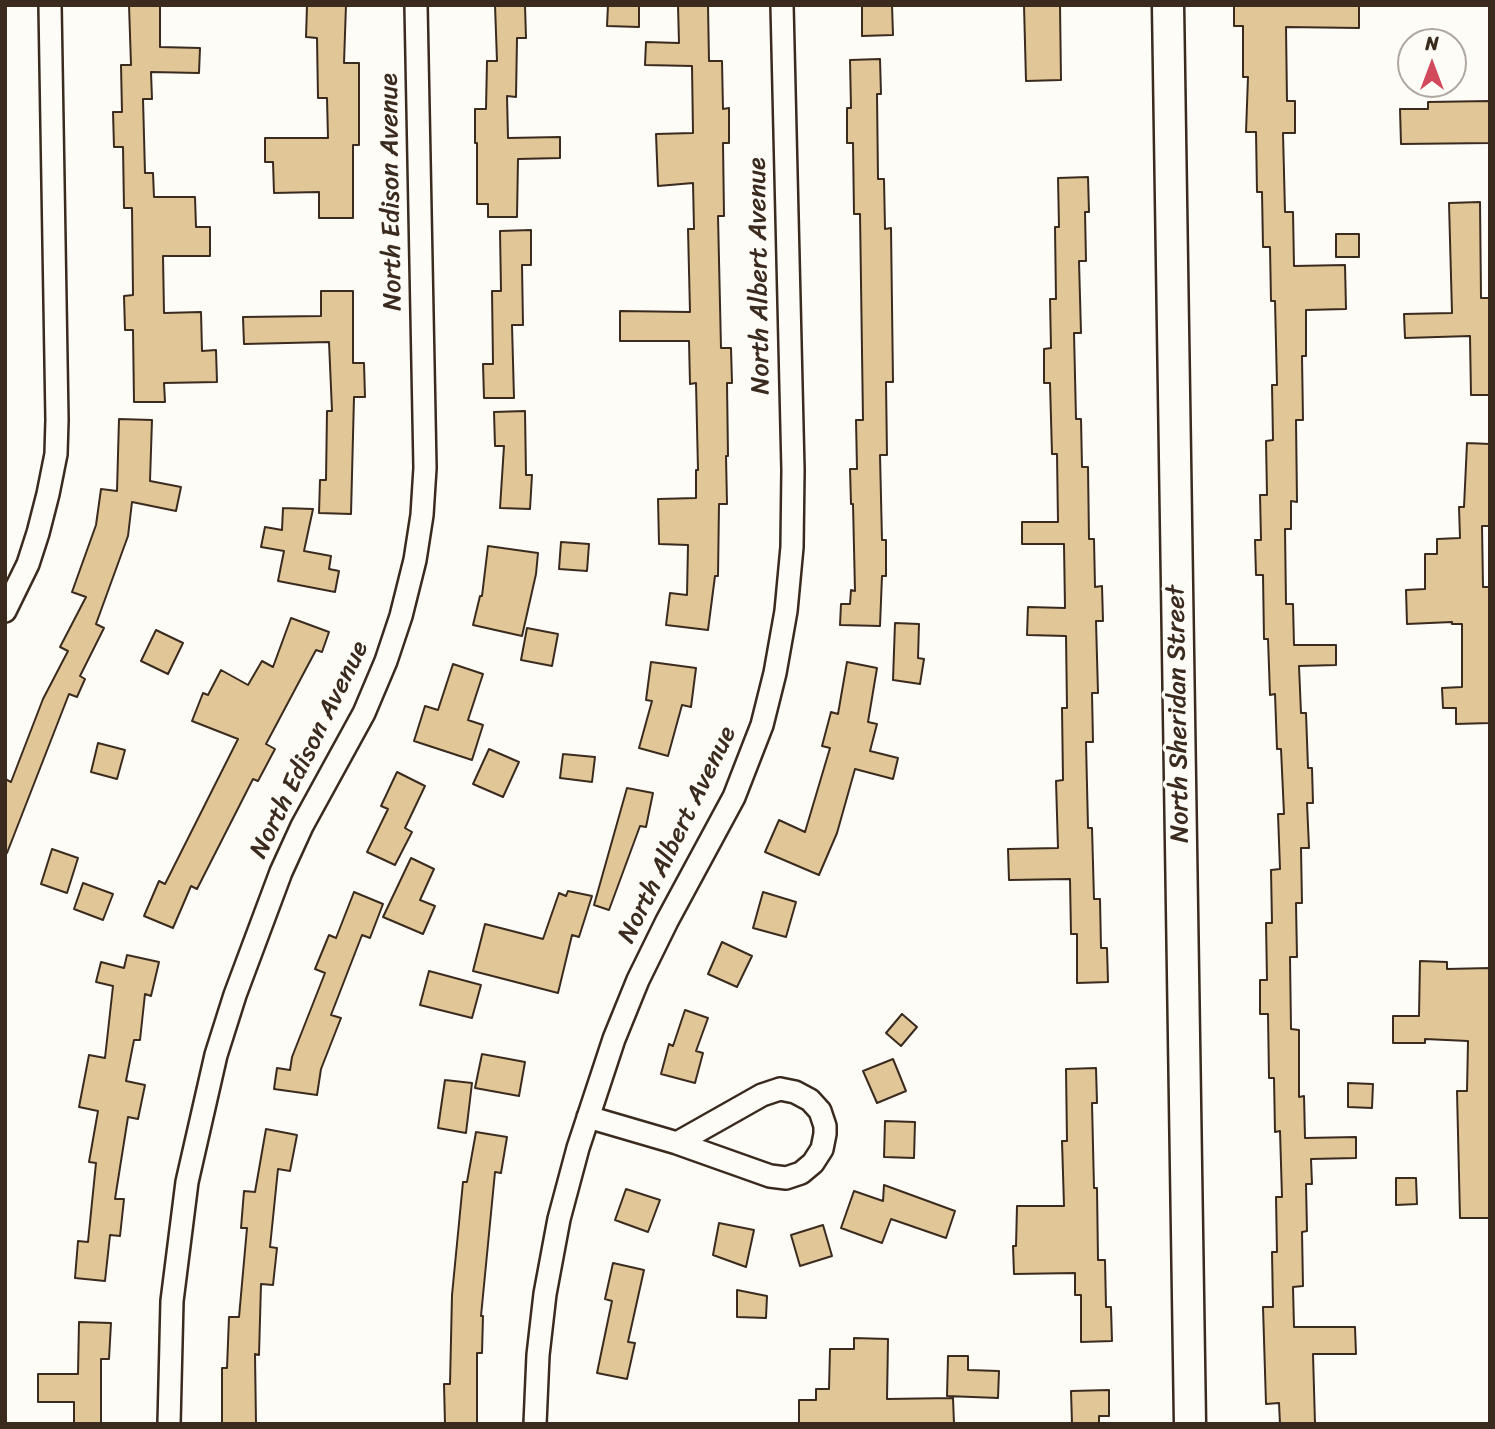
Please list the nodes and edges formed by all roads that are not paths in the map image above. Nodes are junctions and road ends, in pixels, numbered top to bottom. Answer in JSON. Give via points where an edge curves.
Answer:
{"nodes":[{"id":1,"x":50,"y":5,"type":"edge"},
{"id":2,"x":416,"y":5,"type":"edge"},
{"id":3,"x":782,"y":5,"type":"edge"},
{"id":4,"x":1168,"y":5,"type":"edge"},
{"id":5,"x":5,"y":611,"type":"edge"},
{"id":6,"x":588,"y":1117,"type":"junction"},
{"id":7,"x":677,"y":1143,"type":"junction"},
{"id":8,"x":169,"y":1424,"type":"edge"},
{"id":9,"x":535,"y":1424,"type":"edge"},
{"id":10,"x":1190,"y":1424,"type":"edge"}],
"edges":[{"from":1,"to":5,"type":"street","via":[[55,454],[38,533]]},
{"from":2,"to":8,"type":"street","name":"North Edison Avenue","via":[[425,468],[415,560],[386,661],[281,872],[216,1055],[187,1182],[175,1274]]},
{"from":3,"to":6,"type":"street","name":"North Albert Avenue","via":[[793,470],[786,611],[753,749],[734,797],[638,980]]},
{"from":4,"to":10,"type":"street","name":"North Sheridan Street"},
{"from":6,"to":7,"type":"street"},
{"from":6,"to":9,"type":"street","name":"North Albert Avenue","via":[[559,1219],[545,1294]]},
{"from":7,"to":7,"type":"street","via":[[762,1095],[780,1090],[810,1100],[825,1126],[822,1149],[813,1163],[786,1178]]}]}
